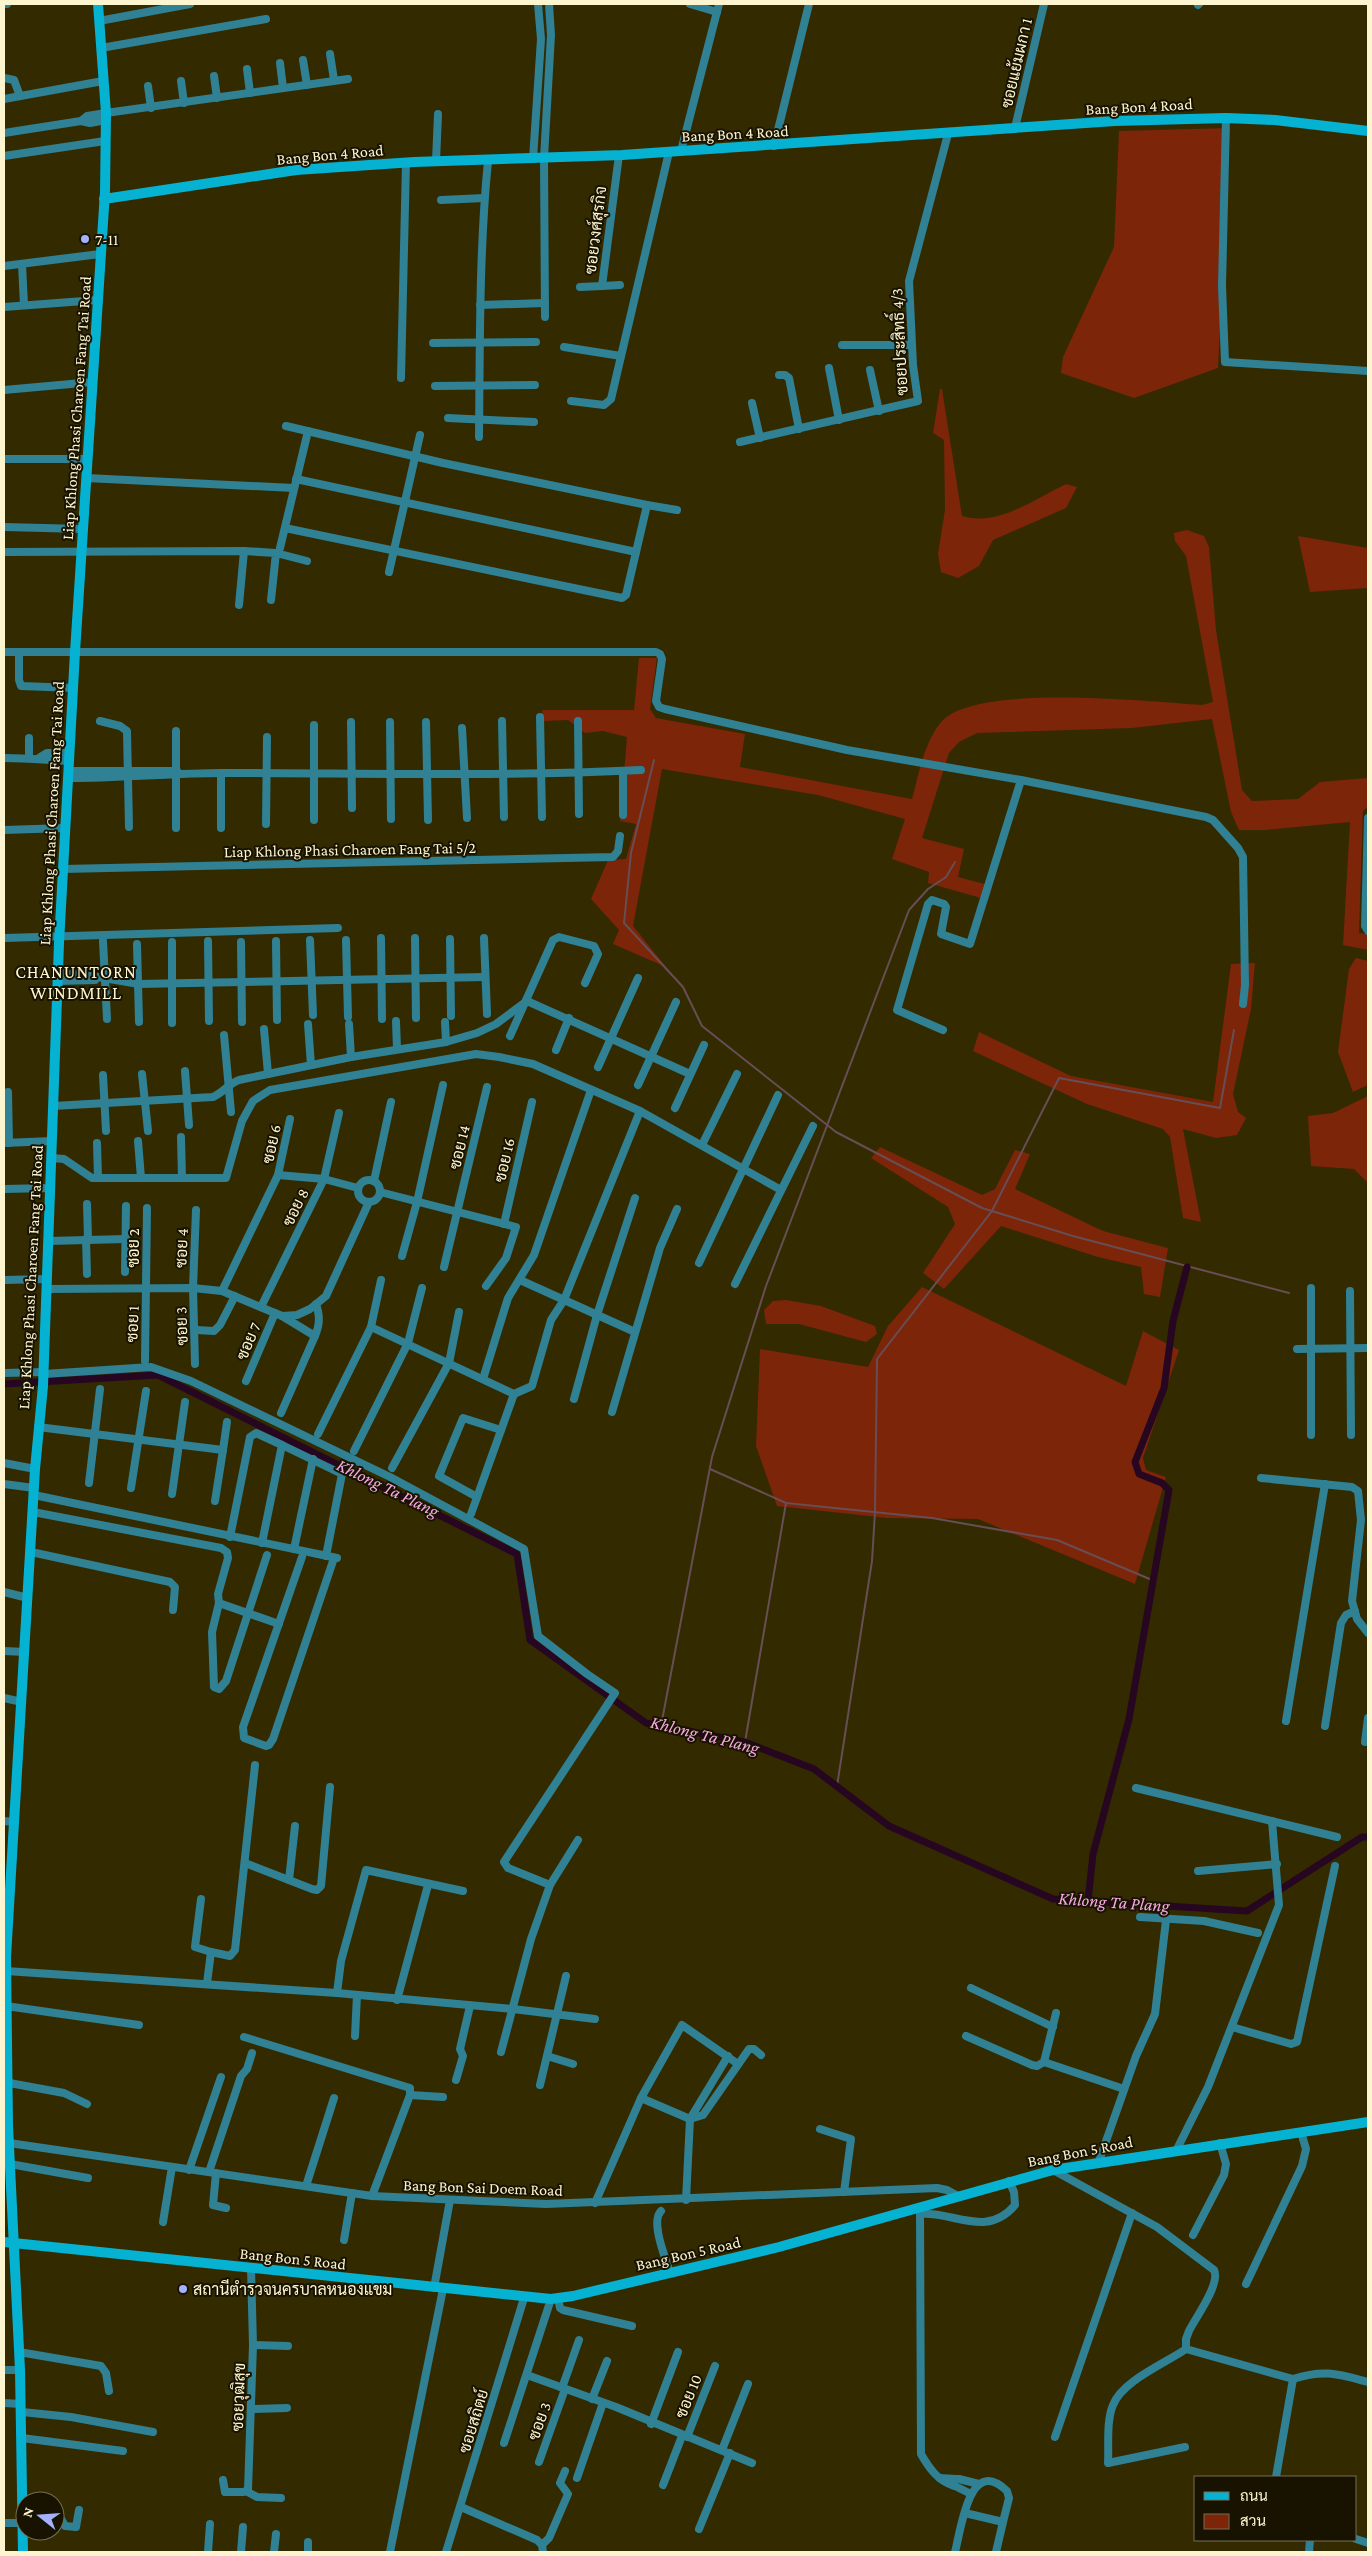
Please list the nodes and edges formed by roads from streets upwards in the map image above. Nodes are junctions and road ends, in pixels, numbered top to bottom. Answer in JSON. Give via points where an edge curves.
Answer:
{"nodes":[{"id":1,"x":4,"y":4,"type":"edge"},
{"id":2,"x":8,"y":4,"type":"edge"},
{"id":3,"x":98,"y":4,"type":"edge"},
{"id":4,"x":189,"y":4,"type":"edge"},
{"id":5,"x":538,"y":4,"type":"edge"},
{"id":6,"x":549,"y":4,"type":"edge"},
{"id":7,"x":690,"y":4,"type":"edge"},
{"id":8,"x":809,"y":4,"type":"edge"},
{"id":9,"x":1044,"y":4,"type":"edge"},
{"id":10,"x":148,"y":8,"type":"edge"},
{"id":11,"x":718,"y":8,"type":"edge"},
{"id":12,"x":266,"y":19,"type":"dead end"},
{"id":13,"x":99,"y":21,"type":"junction"},
{"id":14,"x":101,"y":48,"type":"junction"},
{"id":15,"x":330,"y":54,"type":"dead end"},
{"id":16,"x":303,"y":60,"type":"dead end"},
{"id":17,"x":280,"y":63,"type":"dead end"},
{"id":18,"x":247,"y":69,"type":"dead end"},
{"id":19,"x":214,"y":76,"type":"dead end"},
{"id":20,"x":4,"y":78,"type":"edge"},
{"id":21,"x":348,"y":79,"type":"dead end"},
{"id":22,"x":334,"y":80,"type":"junction"},
{"id":23,"x":103,"y":81,"type":"junction"},
{"id":24,"x":181,"y":81,"type":"dead end"},
{"id":25,"x":307,"y":85,"type":"junction"},
{"id":26,"x":148,"y":86,"type":"dead end"},
{"id":27,"x":283,"y":88,"type":"junction"},
{"id":28,"x":250,"y":93,"type":"junction"},
{"id":29,"x":20,"y":96,"type":"junction"},
{"id":30,"x":217,"y":98,"type":"junction"},
{"id":31,"x":4,"y":99,"type":"edge"},
{"id":32,"x":184,"y":103,"type":"junction"},
{"id":33,"x":150,"y":108,"type":"junction"},
{"id":34,"x":438,"y":114,"type":"dead end"},
{"id":35,"x":106,"y":117,"type":"junction"},
{"id":36,"x":1226,"y":118,"type":"junction"},
{"id":37,"x":1015,"y":128,"type":"junction"},
{"id":38,"x":1368,"y":130,"type":"edge"},
{"id":39,"x":4,"y":133,"type":"edge"},
{"id":40,"x":948,"y":134,"type":"junction"},
{"id":41,"x":106,"y":141,"type":"junction"},
{"id":42,"x":774,"y":146,"type":"junction"},
{"id":43,"x":681,"y":151,"type":"junction"},
{"id":44,"x":669,"y":152,"type":"junction"},
{"id":45,"x":619,"y":155,"type":"junction"},
{"id":46,"x":4,"y":156,"type":"edge"},
{"id":47,"x":539,"y":158,"type":"junction"},
{"id":48,"x":436,"y":161,"type":"junction"},
{"id":49,"x":488,"y":161,"type":"junction"},
{"id":50,"x":406,"y":162,"type":"junction"},
{"id":51,"x":484,"y":198,"type":"junction"},
{"id":52,"x":104,"y":199,"type":"junction"},
{"id":53,"x":441,"y":200,"type":"dead end"},
{"id":54,"x":100,"y":254,"type":"junction"},
{"id":55,"x":22,"y":264,"type":"junction"},
{"id":56,"x":4,"y":266,"type":"edge"},
{"id":57,"x":602,"y":286,"type":"junction"},
{"id":58,"x":620,"y":286,"type":"dead end"},
{"id":59,"x":580,"y":287,"type":"dead end"},
{"id":60,"x":97,"y":300,"type":"junction"},
{"id":61,"x":546,"y":303,"type":"junction"},
{"id":62,"x":24,"y":305,"type":"junction"},
{"id":63,"x":480,"y":305,"type":"junction"},
{"id":64,"x":4,"y":307,"type":"edge"},
{"id":65,"x":545,"y":317,"type":"dead end"},
{"id":66,"x":536,"y":342,"type":"dead end"},
{"id":67,"x":433,"y":343,"type":"dead end"},
{"id":68,"x":480,"y":343,"type":"junction"},
{"id":69,"x":842,"y":344,"type":"dead end"},
{"id":70,"x":911,"y":345,"type":"junction"},
{"id":71,"x":564,"y":347,"type":"dead end"},
{"id":72,"x":621,"y":356,"type":"junction"},
{"id":73,"x":829,"y":368,"type":"dead end"},
{"id":74,"x":870,"y":370,"type":"dead end"},
{"id":75,"x":1368,"y":371,"type":"edge"},
{"id":76,"x":779,"y":375,"type":"dead end"},
{"id":77,"x":401,"y":378,"type":"dead end"},
{"id":78,"x":93,"y":382,"type":"junction"},
{"id":79,"x":535,"y":385,"type":"dead end"},
{"id":80,"x":435,"y":386,"type":"dead end"},
{"id":81,"x":480,"y":386,"type":"junction"},
{"id":82,"x":4,"y":390,"type":"edge"},
{"id":83,"x":570,"y":401,"type":"dead end"},
{"id":84,"x":752,"y":403,"type":"dead end"},
{"id":85,"x":879,"y":411,"type":"junction"},
{"id":86,"x":448,"y":418,"type":"dead end"},
{"id":87,"x":479,"y":418,"type":"junction"},
{"id":88,"x":839,"y":420,"type":"junction"},
{"id":89,"x":534,"y":422,"type":"dead end"},
{"id":90,"x":286,"y":426,"type":"dead end"},
{"id":91,"x":799,"y":429,"type":"junction"},
{"id":92,"x":308,"y":431,"type":"junction"},
{"id":93,"x":420,"y":435,"type":"dead end"},
{"id":94,"x":479,"y":436,"type":"dead end"},
{"id":95,"x":760,"y":438,"type":"junction"},
{"id":96,"x":740,"y":442,"type":"dead end"},
{"id":97,"x":415,"y":457,"type":"junction"},
{"id":98,"x":4,"y":459,"type":"edge"},
{"id":99,"x":88,"y":459,"type":"junction"},
{"id":100,"x":86,"y":478,"type":"junction"},
{"id":101,"x":296,"y":479,"type":"junction"},
{"id":102,"x":294,"y":488,"type":"junction"},
{"id":103,"x":406,"y":503,"type":"junction"},
{"id":104,"x":647,"y":505,"type":"junction"},
{"id":105,"x":677,"y":510,"type":"dead end"},
{"id":106,"x":4,"y":527,"type":"edge"},
{"id":107,"x":285,"y":528,"type":"junction"},
{"id":108,"x":83,"y":529,"type":"junction"},
{"id":109,"x":244,"y":551,"type":"junction"},
{"id":110,"x":278,"y":551,"type":"junction"},
{"id":111,"x":394,"y":551,"type":"junction"},
{"id":112,"x":4,"y":552,"type":"edge"},
{"id":113,"x":82,"y":552,"type":"junction"},
{"id":114,"x":636,"y":552,"type":"junction"},
{"id":115,"x":307,"y":561,"type":"dead end"},
{"id":116,"x":389,"y":572,"type":"dead end"},
{"id":117,"x":272,"y":600,"type":"dead end"},
{"id":118,"x":239,"y":605,"type":"dead end"},
{"id":119,"x":4,"y":652,"type":"edge"},
{"id":120,"x":19,"y":652,"type":"junction"},
{"id":121,"x":75,"y":652,"type":"junction"},
{"id":122,"x":74,"y":688,"type":"junction"},
{"id":123,"x":540,"y":717,"type":"dead end"},
{"id":124,"x":100,"y":721,"type":"dead end"},
{"id":125,"x":502,"y":721,"type":"dead end"},
{"id":126,"x":578,"y":721,"type":"dead end"},
{"id":127,"x":351,"y":722,"type":"dead end"},
{"id":128,"x":390,"y":722,"type":"dead end"},
{"id":129,"x":426,"y":722,"type":"dead end"},
{"id":130,"x":314,"y":725,"type":"dead end"},
{"id":131,"x":462,"y":728,"type":"dead end"},
{"id":132,"x":176,"y":731,"type":"dead end"},
{"id":133,"x":267,"y":737,"type":"dead end"},
{"id":134,"x":28,"y":738,"type":"dead end"},
{"id":135,"x":4,"y":758,"type":"edge"},
{"id":136,"x":29,"y":758,"type":"junction"},
{"id":137,"x":69,"y":766,"type":"junction"},
{"id":138,"x":641,"y":770,"type":"dead end"},
{"id":139,"x":623,"y":771,"type":"junction"},
{"id":140,"x":175,"y":773,"type":"junction"},
{"id":141,"x":222,"y":773,"type":"junction"},
{"id":142,"x":267,"y":773,"type":"junction"},
{"id":143,"x":314,"y":773,"type":"junction"},
{"id":144,"x":465,"y":773,"type":"junction"},
{"id":145,"x":503,"y":773,"type":"junction"},
{"id":146,"x":540,"y":773,"type":"junction"},
{"id":147,"x":578,"y":773,"type":"junction"},
{"id":148,"x":128,"y":774,"type":"junction"},
{"id":149,"x":351,"y":774,"type":"junction"},
{"id":150,"x":428,"y":774,"type":"junction"},
{"id":151,"x":390,"y":775,"type":"junction"},
{"id":152,"x":1021,"y":780,"type":"junction"},
{"id":153,"x":352,"y":808,"type":"dead end"},
{"id":154,"x":579,"y":814,"type":"dead end"},
{"id":155,"x":623,"y":815,"type":"dead end"},
{"id":156,"x":504,"y":817,"type":"dead end"},
{"id":157,"x":542,"y":817,"type":"dead end"},
{"id":158,"x":467,"y":818,"type":"dead end"},
{"id":159,"x":1368,"y":818,"type":"edge"},
{"id":160,"x":314,"y":820,"type":"dead end"},
{"id":161,"x":391,"y":820,"type":"dead end"},
{"id":162,"x":428,"y":820,"type":"dead end"},
{"id":163,"x":266,"y":824,"type":"dead end"},
{"id":164,"x":129,"y":827,"type":"dead end"},
{"id":165,"x":65,"y":828,"type":"junction"},
{"id":166,"x":176,"y":828,"type":"dead end"},
{"id":167,"x":221,"y":828,"type":"dead end"},
{"id":168,"x":4,"y":830,"type":"edge"},
{"id":169,"x":620,"y":836,"type":"dead end"},
{"id":170,"x":1368,"y":836,"type":"edge"},
{"id":171,"x":63,"y":869,"type":"junction"},
{"id":172,"x":338,"y":928,"type":"dead end"},
{"id":173,"x":1368,"y":931,"type":"edge"},
{"id":174,"x":60,"y":935,"type":"junction"},
{"id":175,"x":4,"y":938,"type":"edge"},
{"id":176,"x":381,"y":938,"type":"dead end"},
{"id":177,"x":415,"y":938,"type":"dead end"},
{"id":178,"x":484,"y":938,"type":"dead end"},
{"id":179,"x":450,"y":939,"type":"dead end"},
{"id":180,"x":310,"y":940,"type":"dead end"},
{"id":181,"x":346,"y":940,"type":"dead end"},
{"id":182,"x":103,"y":941,"type":"dead end"},
{"id":183,"x":276,"y":941,"type":"dead end"},
{"id":184,"x":172,"y":942,"type":"dead end"},
{"id":185,"x":208,"y":942,"type":"dead end"},
{"id":186,"x":241,"y":942,"type":"dead end"},
{"id":187,"x":137,"y":944,"type":"dead end"},
{"id":188,"x":58,"y":977,"type":"junction"},
{"id":189,"x":450,"y":977,"type":"junction"},
{"id":190,"x":485,"y":977,"type":"junction"},
{"id":191,"x":102,"y":978,"type":"junction"},
{"id":192,"x":416,"y":978,"type":"junction"},
{"id":193,"x":638,"y":978,"type":"dead end"},
{"id":194,"x":381,"y":979,"type":"junction"},
{"id":195,"x":312,"y":980,"type":"junction"},
{"id":196,"x":346,"y":980,"type":"junction"},
{"id":197,"x":277,"y":981,"type":"junction"},
{"id":198,"x":241,"y":982,"type":"junction"},
{"id":199,"x":585,"y":982,"type":"dead end"},
{"id":200,"x":208,"y":983,"type":"junction"},
{"id":201,"x":139,"y":984,"type":"junction"},
{"id":202,"x":172,"y":984,"type":"junction"},
{"id":203,"x":527,"y":1001,"type":"junction"},
{"id":204,"x":676,"y":1002,"type":"dead end"},
{"id":205,"x":1243,"y":1004,"type":"dead end"},
{"id":206,"x":487,"y":1014,"type":"dead end"},
{"id":207,"x":313,"y":1015,"type":"dead end"},
{"id":208,"x":416,"y":1018,"type":"dead end"},
{"id":209,"x":569,"y":1018,"type":"junction"},
{"id":210,"x":107,"y":1019,"type":"dead end"},
{"id":211,"x":382,"y":1019,"type":"dead end"},
{"id":212,"x":276,"y":1020,"type":"dead end"},
{"id":213,"x":209,"y":1021,"type":"dead end"},
{"id":214,"x":396,"y":1021,"type":"dead end"},
{"id":215,"x":139,"y":1022,"type":"dead end"},
{"id":216,"x":242,"y":1022,"type":"dead end"},
{"id":217,"x":172,"y":1023,"type":"dead end"},
{"id":218,"x":308,"y":1024,"type":"dead end"},
{"id":219,"x":264,"y":1029,"type":"dead end"},
{"id":220,"x":943,"y":1030,"type":"dead end"},
{"id":221,"x":224,"y":1036,"type":"dead end"},
{"id":222,"x":510,"y":1036,"type":"dead end"},
{"id":223,"x":611,"y":1039,"type":"junction"},
{"id":224,"x":446,"y":1042,"type":"junction"},
{"id":225,"x":704,"y":1045,"type":"dead end"},
{"id":226,"x":397,"y":1049,"type":"junction"},
{"id":227,"x":556,"y":1050,"type":"dead end"},
{"id":228,"x":351,"y":1057,"type":"junction"},
{"id":229,"x":650,"y":1057,"type":"junction"},
{"id":230,"x":311,"y":1065,"type":"junction"},
{"id":231,"x":598,"y":1067,"type":"dead end"},
{"id":232,"x":185,"y":1071,"type":"dead end"},
{"id":233,"x":142,"y":1074,"type":"dead end"},
{"id":234,"x":268,"y":1074,"type":"junction"},
{"id":235,"x":690,"y":1074,"type":"junction"},
{"id":236,"x":737,"y":1074,"type":"dead end"},
{"id":237,"x":103,"y":1075,"type":"dead end"},
{"id":238,"x":229,"y":1084,"type":"junction"},
{"id":239,"x":443,"y":1085,"type":"dead end"},
{"id":240,"x":638,"y":1085,"type":"dead end"},
{"id":241,"x":487,"y":1088,"type":"dead end"},
{"id":242,"x":591,"y":1090,"type":"junction"},
{"id":243,"x":8,"y":1092,"type":"dead end"},
{"id":244,"x":778,"y":1094,"type":"dead end"},
{"id":245,"x":187,"y":1099,"type":"junction"},
{"id":246,"x":144,"y":1102,"type":"junction"},
{"id":247,"x":391,"y":1102,"type":"dead end"},
{"id":248,"x":532,"y":1102,"type":"dead end"},
{"id":249,"x":104,"y":1104,"type":"junction"},
{"id":250,"x":53,"y":1106,"type":"junction"},
{"id":251,"x":675,"y":1108,"type":"dead end"},
{"id":252,"x":640,"y":1111,"type":"junction"},
{"id":253,"x":231,"y":1112,"type":"dead end"},
{"id":254,"x":339,"y":1113,"type":"dead end"},
{"id":255,"x":290,"y":1118,"type":"dead end"},
{"id":256,"x":189,"y":1125,"type":"dead end"},
{"id":257,"x":813,"y":1126,"type":"dead end"},
{"id":258,"x":106,"y":1131,"type":"dead end"},
{"id":259,"x":148,"y":1131,"type":"dead end"},
{"id":260,"x":181,"y":1137,"type":"dead end"},
{"id":261,"x":52,"y":1141,"type":"junction"},
{"id":262,"x":138,"y":1141,"type":"dead end"},
{"id":263,"x":6,"y":1143,"type":"edge"},
{"id":264,"x":97,"y":1143,"type":"dead end"},
{"id":265,"x":702,"y":1145,"type":"junction"},
{"id":266,"x":51,"y":1158,"type":"junction"},
{"id":267,"x":744,"y":1169,"type":"junction"},
{"id":268,"x":278,"y":1175,"type":"junction"},
{"id":269,"x":98,"y":1178,"type":"junction"},
{"id":270,"x":141,"y":1178,"type":"junction"},
{"id":271,"x":182,"y":1178,"type":"junction"},
{"id":272,"x":324,"y":1179,"type":"junction"},
{"id":273,"x":374,"y":1181,"type":"junction"},
{"id":274,"x":50,"y":1188,"type":"junction"},
{"id":275,"x":358,"y":1188,"type":"junction"},
{"id":276,"x":4,"y":1189,"type":"edge"},
{"id":277,"x":781,"y":1190,"type":"junction"},
{"id":278,"x":380,"y":1192,"type":"junction"},
{"id":279,"x":636,"y":1198,"type":"dead end"},
{"id":280,"x":369,"y":1202,"type":"junction"},
{"id":281,"x":417,"y":1202,"type":"junction"},
{"id":282,"x":87,"y":1204,"type":"dead end"},
{"id":283,"x":126,"y":1206,"type":"dead end"},
{"id":284,"x":147,"y":1208,"type":"dead end"},
{"id":285,"x":678,"y":1209,"type":"dead end"},
{"id":286,"x":196,"y":1210,"type":"dead end"},
{"id":287,"x":458,"y":1213,"type":"junction"},
{"id":288,"x":504,"y":1224,"type":"junction"},
{"id":289,"x":86,"y":1239,"type":"junction"},
{"id":290,"x":126,"y":1239,"type":"junction"},
{"id":291,"x":48,"y":1240,"type":"junction"},
{"id":292,"x":402,"y":1256,"type":"dead end"},
{"id":293,"x":699,"y":1263,"type":"dead end"},
{"id":294,"x":444,"y":1267,"type":"dead end"},
{"id":295,"x":126,"y":1272,"type":"dead end"},
{"id":296,"x":87,"y":1274,"type":"dead end"},
{"id":297,"x":4,"y":1280,"type":"edge"},
{"id":298,"x":381,"y":1280,"type":"dead end"},
{"id":299,"x":520,"y":1280,"type":"junction"},
{"id":300,"x":46,"y":1284,"type":"junction"},
{"id":301,"x":735,"y":1284,"type":"dead end"},
{"id":302,"x":486,"y":1286,"type":"dead end"},
{"id":303,"x":147,"y":1288,"type":"junction"},
{"id":304,"x":193,"y":1288,"type":"junction"},
{"id":305,"x":422,"y":1288,"type":"dead end"},
{"id":306,"x":1311,"y":1288,"type":"dead end"},
{"id":307,"x":222,"y":1291,"type":"junction"},
{"id":308,"x":1350,"y":1291,"type":"dead end"},
{"id":309,"x":235,"y":1296,"type":"junction"},
{"id":310,"x":564,"y":1300,"type":"junction"},
{"id":311,"x":316,"y":1304,"type":"junction"},
{"id":312,"x":261,"y":1307,"type":"junction"},
{"id":313,"x":459,"y":1312,"type":"dead end"},
{"id":314,"x":278,"y":1315,"type":"junction"},
{"id":315,"x":597,"y":1315,"type":"junction"},
{"id":316,"x":371,"y":1327,"type":"junction"},
{"id":317,"x":196,"y":1330,"type":"junction"},
{"id":318,"x":635,"y":1332,"type":"junction"},
{"id":319,"x":315,"y":1336,"type":"junction"},
{"id":320,"x":408,"y":1343,"type":"junction"},
{"id":321,"x":1351,"y":1348,"type":"junction"},
{"id":322,"x":1368,"y":1348,"type":"edge"},
{"id":323,"x":1313,"y":1349,"type":"junction"},
{"id":324,"x":1297,"y":1350,"type":"dead end"},
{"id":325,"x":145,"y":1361,"type":"dead end"},
{"id":326,"x":449,"y":1363,"type":"junction"},
{"id":327,"x":195,"y":1364,"type":"dead end"},
{"id":328,"x":4,"y":1373,"type":"edge"},
{"id":329,"x":43,"y":1377,"type":"junction"},
{"id":330,"x":484,"y":1379,"type":"junction"},
{"id":331,"x":246,"y":1381,"type":"dead end"},
{"id":332,"x":100,"y":1389,"type":"dead end"},
{"id":333,"x":146,"y":1391,"type":"dead end"},
{"id":334,"x":514,"y":1394,"type":"junction"},
{"id":335,"x":574,"y":1399,"type":"dead end"},
{"id":336,"x":184,"y":1402,"type":"dead end"},
{"id":337,"x":612,"y":1412,"type":"dead end"},
{"id":338,"x":281,"y":1413,"type":"dead end"},
{"id":339,"x":227,"y":1422,"type":"dead end"},
{"id":340,"x":38,"y":1427,"type":"junction"},
{"id":341,"x":500,"y":1430,"type":"junction"},
{"id":342,"x":94,"y":1434,"type":"junction"},
{"id":343,"x":318,"y":1434,"type":"dead end"},
{"id":344,"x":1311,"y":1435,"type":"dead end"},
{"id":345,"x":1351,"y":1435,"type":"dead end"},
{"id":346,"x":139,"y":1439,"type":"junction"},
{"id":347,"x":179,"y":1444,"type":"junction"},
{"id":348,"x":282,"y":1445,"type":"junction"},
{"id":349,"x":224,"y":1450,"type":"junction"},
{"id":350,"x":354,"y":1450,"type":"dead end"},
{"id":351,"x":312,"y":1459,"type":"junction"},
{"id":352,"x":4,"y":1463,"type":"edge"},
{"id":353,"x":392,"y":1468,"type":"dead end"},
{"id":354,"x":35,"y":1469,"type":"junction"},
{"id":355,"x":1261,"y":1478,"type":"dead end"},
{"id":356,"x":89,"y":1483,"type":"dead end"},
{"id":357,"x":4,"y":1484,"type":"edge"},
{"id":358,"x":1325,"y":1484,"type":"junction"},
{"id":359,"x":132,"y":1488,"type":"dead end"},
{"id":360,"x":34,"y":1492,"type":"junction"},
{"id":361,"x":172,"y":1494,"type":"dead end"},
{"id":362,"x":476,"y":1497,"type":"junction"},
{"id":363,"x":215,"y":1501,"type":"dead end"},
{"id":364,"x":33,"y":1512,"type":"junction"},
{"id":365,"x":471,"y":1514,"type":"dead end"},
{"id":366,"x":230,"y":1537,"type":"junction"},
{"id":367,"x":262,"y":1543,"type":"junction"},
{"id":368,"x":294,"y":1550,"type":"junction"},
{"id":369,"x":31,"y":1552,"type":"junction"},
{"id":370,"x":268,"y":1555,"type":"dead end"},
{"id":371,"x":302,"y":1557,"type":"dead end"},
{"id":372,"x":332,"y":1557,"type":"junction"},
{"id":373,"x":4,"y":1592,"type":"edge"},
{"id":374,"x":28,"y":1598,"type":"junction"},
{"id":375,"x":218,"y":1603,"type":"junction"},
{"id":376,"x":173,"y":1610,"type":"dead end"},
{"id":377,"x":1354,"y":1610,"type":"junction"},
{"id":378,"x":247,"y":1614,"type":"junction"},
{"id":379,"x":279,"y":1624,"type":"junction"},
{"id":380,"x":1368,"y":1633,"type":"edge"},
{"id":381,"x":4,"y":1651,"type":"edge"},
{"id":382,"x":25,"y":1652,"type":"junction"},
{"id":383,"x":4,"y":1698,"type":"edge"},
{"id":384,"x":22,"y":1702,"type":"junction"},
{"id":385,"x":1368,"y":1718,"type":"edge"},
{"id":386,"x":1286,"y":1721,"type":"dead end"},
{"id":387,"x":1325,"y":1726,"type":"dead end"},
{"id":388,"x":1365,"y":1742,"type":"dead end"},
{"id":389,"x":255,"y":1765,"type":"dead end"},
{"id":390,"x":330,"y":1787,"type":"dead end"},
{"id":391,"x":1136,"y":1788,"type":"dead end"},
{"id":392,"x":1272,"y":1821,"type":"junction"},
{"id":393,"x":9,"y":1822,"type":"edge"},
{"id":394,"x":295,"y":1826,"type":"dead end"},
{"id":395,"x":1337,"y":1837,"type":"dead end"},
{"id":396,"x":578,"y":1840,"type":"dead end"},
{"id":397,"x":245,"y":1862,"type":"junction"},
{"id":398,"x":1277,"y":1864,"type":"junction"},
{"id":399,"x":1335,"y":1866,"type":"dead end"},
{"id":400,"x":1198,"y":1871,"type":"dead end"},
{"id":401,"x":289,"y":1880,"type":"junction"},
{"id":402,"x":428,"y":1885,"type":"junction"},
{"id":403,"x":550,"y":1885,"type":"junction"},
{"id":404,"x":463,"y":1891,"type":"dead end"},
{"id":405,"x":201,"y":1899,"type":"dead end"},
{"id":406,"x":1140,"y":1917,"type":"dead end"},
{"id":407,"x":1166,"y":1920,"type":"junction"},
{"id":408,"x":1258,"y":1934,"type":"dead end"},
{"id":409,"x":211,"y":1952,"type":"junction"},
{"id":410,"x":6,"y":1971,"type":"junction"},
{"id":411,"x":566,"y":1976,"type":"dead end"},
{"id":412,"x":207,"y":1983,"type":"junction"},
{"id":413,"x":971,"y":1988,"type":"dead end"},
{"id":414,"x":337,"y":1993,"type":"junction"},
{"id":415,"x":357,"y":1996,"type":"junction"},
{"id":416,"x":397,"y":2000,"type":"junction"},
{"id":417,"x":6,"y":2006,"type":"junction"},
{"id":418,"x":470,"y":2006,"type":"junction"},
{"id":419,"x":513,"y":2009,"type":"junction"},
{"id":420,"x":1056,"y":2012,"type":"dead end"},
{"id":421,"x":557,"y":2014,"type":"junction"},
{"id":422,"x":595,"y":2019,"type":"dead end"},
{"id":423,"x":140,"y":2025,"type":"dead end"},
{"id":424,"x":1052,"y":2027,"type":"junction"},
{"id":425,"x":1232,"y":2027,"type":"junction"},
{"id":426,"x":355,"y":2036,"type":"dead end"},
{"id":427,"x":966,"y":2036,"type":"dead end"},
{"id":428,"x":244,"y":2037,"type":"dead end"},
{"id":429,"x":501,"y":2052,"type":"dead end"},
{"id":430,"x":252,"y":2053,"type":"dead end"},
{"id":431,"x":760,"y":2055,"type":"dead end"},
{"id":432,"x":547,"y":2056,"type":"junction"},
{"id":433,"x":728,"y":2056,"type":"junction"},
{"id":434,"x":1044,"y":2062,"type":"junction"},
{"id":435,"x":573,"y":2064,"type":"dead end"},
{"id":436,"x":738,"y":2064,"type":"junction"},
{"id":437,"x":220,"y":2077,"type":"dead end"},
{"id":438,"x":456,"y":2080,"type":"dead end"},
{"id":439,"x":5,"y":2082,"type":"edge"},
{"id":440,"x":540,"y":2085,"type":"dead end"},
{"id":441,"x":1124,"y":2089,"type":"junction"},
{"id":442,"x":410,"y":2096,"type":"junction"},
{"id":443,"x":443,"y":2097,"type":"dead end"},
{"id":444,"x":334,"y":2098,"type":"dead end"},
{"id":445,"x":641,"y":2098,"type":"junction"},
{"id":446,"x":87,"y":2104,"type":"dead end"},
{"id":447,"x":690,"y":2119,"type":"junction"},
{"id":448,"x":1368,"y":2122,"type":"edge"},
{"id":449,"x":820,"y":2129,"type":"dead end"},
{"id":450,"x":1301,"y":2132,"type":"junction"},
{"id":451,"x":9,"y":2143,"type":"junction"},
{"id":452,"x":1220,"y":2143,"type":"junction"},
{"id":453,"x":1177,"y":2149,"type":"junction"},
{"id":454,"x":1099,"y":2161,"type":"junction"},
{"id":455,"x":10,"y":2164,"type":"junction"},
{"id":456,"x":172,"y":2167,"type":"junction"},
{"id":457,"x":189,"y":2170,"type":"junction"},
{"id":458,"x":1053,"y":2170,"type":"junction"},
{"id":459,"x":213,"y":2173,"type":"junction"},
{"id":460,"x":88,"y":2178,"type":"dead end"},
{"id":461,"x":1009,"y":2181,"type":"junction"},
{"id":462,"x":306,"y":2186,"type":"junction"},
{"id":463,"x":7,"y":2190,"type":"edge"},
{"id":464,"x":844,"y":2192,"type":"junction"},
{"id":465,"x":352,"y":2193,"type":"junction"},
{"id":466,"x":372,"y":2196,"type":"junction"},
{"id":467,"x":958,"y":2196,"type":"junction"},
{"id":468,"x":450,"y":2200,"type":"junction"},
{"id":469,"x":686,"y":2200,"type":"junction"},
{"id":470,"x":595,"y":2203,"type":"junction"},
{"id":471,"x":226,"y":2208,"type":"dead end"},
{"id":472,"x":920,"y":2210,"type":"junction"},
{"id":473,"x":661,"y":2211,"type":"dead end"},
{"id":474,"x":1132,"y":2213,"type":"junction"},
{"id":475,"x":163,"y":2222,"type":"dead end"},
{"id":476,"x":1193,"y":2235,"type":"dead end"},
{"id":477,"x":344,"y":2240,"type":"dead end"},
{"id":478,"x":8,"y":2242,"type":"edge"},
{"id":479,"x":251,"y":2268,"type":"junction"},
{"id":480,"x":670,"y":2273,"type":"junction"},
{"id":481,"x":1246,"y":2284,"type":"dead end"},
{"id":482,"x":438,"y":2288,"type":"junction"},
{"id":483,"x":524,"y":2298,"type":"junction"},
{"id":484,"x":554,"y":2298,"type":"junction"},
{"id":485,"x":632,"y":2326,"type":"dead end"},
{"id":486,"x":579,"y":2340,"type":"dead end"},
{"id":487,"x":253,"y":2345,"type":"junction"},
{"id":488,"x":288,"y":2346,"type":"dead end"},
{"id":489,"x":1186,"y":2350,"type":"junction"},
{"id":490,"x":19,"y":2352,"type":"junction"},
{"id":491,"x":678,"y":2352,"type":"dead end"},
{"id":492,"x":607,"y":2361,"type":"dead end"},
{"id":493,"x":715,"y":2366,"type":"dead end"},
{"id":494,"x":4,"y":2370,"type":"edge"},
{"id":495,"x":20,"y":2370,"type":"junction"},
{"id":496,"x":526,"y":2375,"type":"junction"},
{"id":497,"x":1290,"y":2378,"type":"junction"},
{"id":498,"x":1368,"y":2382,"type":"edge"},
{"id":499,"x":748,"y":2384,"type":"dead end"},
{"id":500,"x":563,"y":2388,"type":"junction"},
{"id":501,"x":109,"y":2391,"type":"dead end"},
{"id":502,"x":592,"y":2399,"type":"junction"},
{"id":503,"x":4,"y":2403,"type":"edge"},
{"id":504,"x":603,"y":2403,"type":"junction"},
{"id":505,"x":21,"y":2408,"type":"junction"},
{"id":506,"x":287,"y":2408,"type":"dead end"},
{"id":507,"x":251,"y":2409,"type":"junction"},
{"id":508,"x":651,"y":2424,"type":"junction"},
{"id":509,"x":153,"y":2432,"type":"dead end"},
{"id":510,"x":684,"y":2436,"type":"junction"},
{"id":511,"x":1055,"y":2437,"type":"dead end"},
{"id":512,"x":22,"y":2438,"type":"junction"},
{"id":513,"x":504,"y":2443,"type":"dead end"},
{"id":514,"x":1185,"y":2447,"type":"dead end"},
{"id":515,"x":123,"y":2451,"type":"dead end"},
{"id":516,"x":726,"y":2452,"type":"junction"},
{"id":517,"x":539,"y":2462,"type":"dead end"},
{"id":518,"x":752,"y":2462,"type":"dead end"},
{"id":519,"x":565,"y":2471,"type":"dead end"},
{"id":520,"x":1276,"y":2476,"type":"edge"},
{"id":521,"x":577,"y":2478,"type":"dead end"},
{"id":522,"x":223,"y":2480,"type":"dead end"},
{"id":523,"x":956,"y":2483,"type":"junction"},
{"id":524,"x":979,"y":2484,"type":"junction"},
{"id":525,"x":662,"y":2485,"type":"dead end"},
{"id":526,"x":23,"y":2491,"type":"edge"},
{"id":527,"x":246,"y":2491,"type":"junction"},
{"id":528,"x":970,"y":2494,"type":"junction"},
{"id":529,"x":281,"y":2498,"type":"dead end"},
{"id":530,"x":461,"y":2507,"type":"junction"},
{"id":531,"x":80,"y":2510,"type":"dead end"},
{"id":532,"x":965,"y":2513,"type":"junction"},
{"id":533,"x":1003,"y":2522,"type":"junction"},
{"id":534,"x":65,"y":2524,"type":"edge"},
{"id":535,"x":210,"y":2524,"type":"dead end"},
{"id":536,"x":242,"y":2527,"type":"dead end"},
{"id":537,"x":699,"y":2529,"type":"dead end"},
{"id":538,"x":276,"y":2534,"type":"dead end"},
{"id":539,"x":308,"y":2542,"type":"dead end"},
{"id":540,"x":543,"y":2548,"type":"edge"},
{"id":541,"x":208,"y":2552,"type":"edge"},
{"id":542,"x":241,"y":2552,"type":"edge"},
{"id":543,"x":274,"y":2552,"type":"edge"},
{"id":544,"x":308,"y":2552,"type":"edge"},
{"id":545,"x":390,"y":2552,"type":"edge"},
{"id":546,"x":446,"y":2552,"type":"edge"},
{"id":547,"x":955,"y":2552,"type":"edge"},
{"id":548,"x":996,"y":2552,"type":"edge"}],
"edges":[{"from":1,"to":2,"type":"street"},
{"from":3,"to":13,"type":"street","name":"Liap Khlong Phasi Charoen Fang Tai Road"},
{"from":4,"to":10,"type":"street"},
{"from":5,"to":47,"type":"street","via":[[541,33]]},
{"from":6,"to":47,"type":"street","via":[[551,35]]},
{"from":7,"to":11,"type":"street"},
{"from":8,"to":42,"type":"street"},
{"from":9,"to":37,"type":"street","name":"ซอยแย้มผกา 1"},
{"from":10,"to":13,"type":"street"},
{"from":11,"to":43,"type":"street"},
{"from":12,"to":14,"type":"street"},
{"from":13,"to":14,"type":"street","name":"Liap Khlong Phasi Charoen Fang Tai Road"},
{"from":14,"to":23,"type":"street","name":"Liap Khlong Phasi Charoen Fang Tai Road"},
{"from":15,"to":22,"type":"street"},
{"from":16,"to":25,"type":"street"},
{"from":17,"to":27,"type":"street"},
{"from":18,"to":28,"type":"street"},
{"from":19,"to":30,"type":"street"},
{"from":20,"to":29,"type":"street","via":[[14,80]]},
{"from":21,"to":22,"type":"street"},
{"from":22,"to":25,"type":"street"},
{"from":23,"to":29,"type":"street"},
{"from":23,"to":35,"type":"street","name":"Liap Khlong Phasi Charoen Fang Tai Road"},
{"from":24,"to":32,"type":"street"},
{"from":25,"to":27,"type":"street"},
{"from":26,"to":33,"type":"street"},
{"from":27,"to":28,"type":"street"},
{"from":28,"to":30,"type":"street"},
{"from":29,"to":31,"type":"street"},
{"from":30,"to":32,"type":"street"},
{"from":32,"to":33,"type":"street"},
{"from":33,"to":35,"type":"street"},
{"from":34,"to":48,"type":"street"},
{"from":35,"to":39,"type":"street","via":[[90,123],[81,121]]},
{"from":35,"to":41,"type":"street","name":"Liap Khlong Phasi Charoen Fang Tai Road"},
{"from":36,"to":37,"type":"street","name":"Bang Bon 4 Road"},
{"from":36,"to":38,"type":"street","name":"Bang Bon 4 Road"},
{"from":36,"to":75,"type":"street","via":[[1222,286],[1225,362]]},
{"from":37,"to":40,"type":"street","name":"Bang Bon 4 Road"},
{"from":40,"to":42,"type":"street","name":"Bang Bon 4 Road"},
{"from":40,"to":70,"type":"street","name":"ซอยประสิทธิ์ 4/3","via":[[910,276]]},
{"from":41,"to":46,"type":"street"},
{"from":41,"to":52,"type":"street","name":"Liap Khlong Phasi Charoen Fang Tai Road"},
{"from":42,"to":43,"type":"street","name":"Bang Bon 4 Road"},
{"from":43,"to":44,"type":"street","name":"Bang Bon 4 Road"},
{"from":44,"to":45,"type":"street","name":"Bang Bon 4 Road"},
{"from":44,"to":72,"type":"street"},
{"from":45,"to":47,"type":"street","name":"Bang Bon 4 Road"},
{"from":45,"to":57,"type":"street","name":"ซอยวงศ์สุรกิจ"},
{"from":47,"to":49,"type":"street","name":"Bang Bon 4 Road"},
{"from":47,"to":61,"type":"street"},
{"from":48,"to":49,"type":"street","name":"Bang Bon 4 Road"},
{"from":48,"to":50,"type":"street","name":"Bang Bon 4 Road"},
{"from":49,"to":51,"type":"street"},
{"from":50,"to":52,"type":"street","name":"Bang Bon 4 Road","via":[[296,170]]},
{"from":50,"to":77,"type":"street"},
{"from":51,"to":53,"type":"street"},
{"from":51,"to":63,"type":"street"},
{"from":52,"to":54,"type":"street","name":"Liap Khlong Phasi Charoen Fang Tai Road"},
{"from":54,"to":55,"type":"street"},
{"from":54,"to":60,"type":"street","name":"Liap Khlong Phasi Charoen Fang Tai Road"},
{"from":55,"to":56,"type":"street"},
{"from":55,"to":62,"type":"street"},
{"from":57,"to":58,"type":"street"},
{"from":57,"to":59,"type":"street","name":"ซอยวงศ์สุรกิจ"},
{"from":60,"to":62,"type":"street"},
{"from":60,"to":78,"type":"street","name":"Liap Khlong Phasi Charoen Fang Tai Road"},
{"from":61,"to":63,"type":"street"},
{"from":61,"to":65,"type":"street"},
{"from":62,"to":64,"type":"street"},
{"from":63,"to":68,"type":"street"},
{"from":66,"to":68,"type":"street"},
{"from":67,"to":68,"type":"street"},
{"from":68,"to":81,"type":"street"},
{"from":69,"to":70,"type":"street"},
{"from":70,"to":85,"type":"street","name":"ซอยประสิทธิ์ 4/3","via":[[918,401]]},
{"from":71,"to":72,"type":"street"},
{"from":72,"to":83,"type":"street","via":[[607,405]]},
{"from":73,"to":88,"type":"street"},
{"from":74,"to":85,"type":"street"},
{"from":76,"to":91,"type":"street","via":[[789,378]]},
{"from":78,"to":82,"type":"street"},
{"from":78,"to":99,"type":"street","name":"Liap Khlong Phasi Charoen Fang Tai Road"},
{"from":79,"to":81,"type":"street"},
{"from":80,"to":81,"type":"street"},
{"from":81,"to":87,"type":"street"},
{"from":84,"to":95,"type":"street"},
{"from":85,"to":88,"type":"street","name":"ซอยประสิทธิ์ 4/3"},
{"from":86,"to":87,"type":"street"},
{"from":87,"to":89,"type":"street"},
{"from":87,"to":94,"type":"street"},
{"from":88,"to":91,"type":"street","name":"ซอยประสิทธิ์ 4/3"},
{"from":90,"to":92,"type":"street"},
{"from":91,"to":95,"type":"street","name":"ซอยประสิทธิ์ 4/3"},
{"from":92,"to":97,"type":"street"},
{"from":92,"to":101,"type":"street"},
{"from":93,"to":97,"type":"street"},
{"from":95,"to":96,"type":"street","name":"ซอยประสิทธิ์ 4/3"},
{"from":97,"to":103,"type":"street"},
{"from":97,"to":104,"type":"street"},
{"from":98,"to":99,"type":"street"},
{"from":99,"to":100,"type":"street","name":"Liap Khlong Phasi Charoen Fang Tai Road"},
{"from":100,"to":102,"type":"street"},
{"from":100,"to":108,"type":"street","name":"Liap Khlong Phasi Charoen Fang Tai Road"},
{"from":101,"to":102,"type":"street"},
{"from":101,"to":103,"type":"street"},
{"from":102,"to":107,"type":"street"},
{"from":103,"to":111,"type":"street"},
{"from":103,"to":114,"type":"street"},
{"from":104,"to":105,"type":"street"},
{"from":104,"to":114,"type":"street"},
{"from":106,"to":108,"type":"street"},
{"from":107,"to":110,"type":"street"},
{"from":107,"to":111,"type":"street"},
{"from":108,"to":113,"type":"street","name":"Liap Khlong Phasi Charoen Fang Tai Road"},
{"from":109,"to":110,"type":"street"},
{"from":109,"to":113,"type":"street"},
{"from":109,"to":118,"type":"street"},
{"from":110,"to":115,"type":"street"},
{"from":110,"to":117,"type":"street"},
{"from":111,"to":114,"type":"street","via":[[622,598],[626,595]]},
{"from":111,"to":116,"type":"street"},
{"from":112,"to":113,"type":"street"},
{"from":113,"to":121,"type":"street","name":"Liap Khlong Phasi Charoen Fang Tai Road"},
{"from":119,"to":120,"type":"street"},
{"from":120,"to":121,"type":"street"},
{"from":120,"to":122,"type":"street","via":[[18,680],[21,686]]},
{"from":121,"to":122,"type":"street","name":"Liap Khlong Phasi Charoen Fang Tai Road"},
{"from":121,"to":152,"type":"street","via":[[656,652],[662,659],[656,701],[665,709],[848,750]]},
{"from":122,"to":137,"type":"street","name":"Liap Khlong Phasi Charoen Fang Tai Road"},
{"from":123,"to":146,"type":"street"},
{"from":124,"to":148,"type":"street","via":[[127,731]]},
{"from":125,"to":145,"type":"street"},
{"from":126,"to":147,"type":"street"},
{"from":127,"to":149,"type":"street"},
{"from":128,"to":151,"type":"street"},
{"from":129,"to":150,"type":"street"},
{"from":130,"to":143,"type":"street"},
{"from":131,"to":144,"type":"street"},
{"from":132,"to":140,"type":"street"},
{"from":133,"to":142,"type":"street"},
{"from":134,"to":136,"type":"street"},
{"from":135,"to":136,"type":"street"},
{"from":136,"to":137,"type":"street"},
{"from":137,"to":148,"type":"street"},
{"from":137,"to":165,"type":"street","name":"Liap Khlong Phasi Charoen Fang Tai Road"},
{"from":138,"to":139,"type":"street"},
{"from":139,"to":147,"type":"street"},
{"from":139,"to":155,"type":"street"},
{"from":140,"to":141,"type":"street"},
{"from":140,"to":148,"type":"street"},
{"from":140,"to":166,"type":"street"},
{"from":141,"to":142,"type":"street"},
{"from":141,"to":167,"type":"street"},
{"from":142,"to":143,"type":"street"},
{"from":142,"to":163,"type":"street"},
{"from":143,"to":149,"type":"street"},
{"from":143,"to":160,"type":"street"},
{"from":144,"to":145,"type":"street"},
{"from":144,"to":150,"type":"street"},
{"from":144,"to":158,"type":"street"},
{"from":145,"to":146,"type":"street"},
{"from":145,"to":156,"type":"street"},
{"from":146,"to":147,"type":"street"},
{"from":146,"to":157,"type":"street"},
{"from":147,"to":154,"type":"street"},
{"from":148,"to":164,"type":"street"},
{"from":149,"to":151,"type":"street"},
{"from":149,"to":153,"type":"street"},
{"from":150,"to":151,"type":"street"},
{"from":150,"to":162,"type":"street"},
{"from":151,"to":161,"type":"street"},
{"from":152,"to":205,"type":"street","via":[[1213,820],[1243,857]]},
{"from":152,"to":220,"type":"street","via":[[970,944],[941,934],[946,907],[932,900],[928,904],[897,1010]]},
{"from":159,"to":170,"type":"street"},
{"from":165,"to":168,"type":"street"},
{"from":165,"to":171,"type":"street","name":"Liap Khlong Phasi Charoen Fang Tai Road"},
{"from":169,"to":171,"type":"street","name":"Liap Khlong Phasi Charoen Fang Tai 5/2","via":[[618,850],[613,857]]},
{"from":170,"to":173,"type":"street","via":[[1365,926]]},
{"from":171,"to":174,"type":"street","name":"Liap Khlong Phasi Charoen Fang Tai Road"},
{"from":172,"to":174,"type":"street"},
{"from":174,"to":175,"type":"street"},
{"from":174,"to":188,"type":"street","name":"Liap Khlong Phasi Charoen Fang Tai Road"},
{"from":176,"to":194,"type":"street"},
{"from":177,"to":192,"type":"street"},
{"from":178,"to":190,"type":"street"},
{"from":179,"to":189,"type":"street"},
{"from":180,"to":195,"type":"street"},
{"from":181,"to":196,"type":"street"},
{"from":182,"to":191,"type":"street"},
{"from":183,"to":197,"type":"street"},
{"from":184,"to":202,"type":"street"},
{"from":185,"to":200,"type":"street"},
{"from":186,"to":198,"type":"street"},
{"from":187,"to":201,"type":"street"},
{"from":188,"to":191,"type":"street","via":[[92,981]]},
{"from":188,"to":250,"type":"street","name":"Liap Khlong Phasi Charoen Fang Tai Road"},
{"from":189,"to":190,"type":"street"},
{"from":189,"to":192,"type":"street"},
{"from":189,"to":224,"type":"street"},
{"from":190,"to":206,"type":"street"},
{"from":191,"to":201,"type":"street"},
{"from":191,"to":210,"type":"street"},
{"from":192,"to":194,"type":"street"},
{"from":192,"to":208,"type":"street"},
{"from":193,"to":223,"type":"street"},
{"from":194,"to":196,"type":"street"},
{"from":194,"to":211,"type":"street"},
{"from":195,"to":196,"type":"street"},
{"from":195,"to":197,"type":"street"},
{"from":195,"to":207,"type":"street"},
{"from":196,"to":228,"type":"street"},
{"from":197,"to":198,"type":"street"},
{"from":197,"to":212,"type":"street"},
{"from":198,"to":200,"type":"street"},
{"from":198,"to":216,"type":"street"},
{"from":199,"to":203,"type":"street","via":[[598,954],[597,949],[559,937],[550,944]]},
{"from":200,"to":202,"type":"street"},
{"from":200,"to":213,"type":"street"},
{"from":201,"to":202,"type":"street"},
{"from":201,"to":215,"type":"street"},
{"from":202,"to":217,"type":"street"},
{"from":203,"to":209,"type":"street"},
{"from":203,"to":222,"type":"street"},
{"from":203,"to":224,"type":"street","via":[[496,1024]]},
{"from":204,"to":229,"type":"street"},
{"from":209,"to":223,"type":"street"},
{"from":209,"to":227,"type":"street"},
{"from":214,"to":226,"type":"street"},
{"from":218,"to":230,"type":"street"},
{"from":219,"to":234,"type":"street"},
{"from":221,"to":238,"type":"street"},
{"from":223,"to":229,"type":"street"},
{"from":223,"to":231,"type":"street"},
{"from":224,"to":226,"type":"street"},
{"from":225,"to":235,"type":"street"},
{"from":226,"to":228,"type":"street"},
{"from":228,"to":230,"type":"street"},
{"from":229,"to":235,"type":"street"},
{"from":229,"to":240,"type":"street"},
{"from":230,"to":234,"type":"street"},
{"from":232,"to":245,"type":"street"},
{"from":233,"to":246,"type":"street"},
{"from":234,"to":238,"type":"street"},
{"from":235,"to":251,"type":"street"},
{"from":236,"to":265,"type":"street"},
{"from":237,"to":249,"type":"street"},
{"from":238,"to":245,"type":"street","via":[[223,1093],[213,1097]]},
{"from":238,"to":253,"type":"street"},
{"from":239,"to":281,"type":"street"},
{"from":241,"to":287,"type":"street","name":"ซอย 14"},
{"from":242,"to":252,"type":"street"},
{"from":242,"to":271,"type":"street","via":[[533,1064],[476,1054],[270,1090],[253,1101],[242,1121],[226,1178]]},
{"from":242,"to":299,"type":"street","via":[[534,1255]]},
{"from":243,"to":263,"type":"street"},
{"from":244,"to":267,"type":"street"},
{"from":245,"to":246,"type":"street"},
{"from":245,"to":256,"type":"street"},
{"from":246,"to":249,"type":"street"},
{"from":246,"to":259,"type":"street"},
{"from":247,"to":273,"type":"street"},
{"from":248,"to":288,"type":"street","name":"ซอย 16"},
{"from":249,"to":250,"type":"street"},
{"from":249,"to":258,"type":"street"},
{"from":250,"to":261,"type":"street","name":"Liap Khlong Phasi Charoen Fang Tai Road"},
{"from":252,"to":265,"type":"street"},
{"from":252,"to":310,"type":"street"},
{"from":254,"to":272,"type":"street","name":"ซอย 8"},
{"from":255,"to":268,"type":"street","name":"ซอย 6"},
{"from":257,"to":277,"type":"street"},
{"from":260,"to":271,"type":"street"},
{"from":261,"to":263,"type":"street"},
{"from":261,"to":266,"type":"street","name":"Liap Khlong Phasi Charoen Fang Tai Road"},
{"from":262,"to":270,"type":"street"},
{"from":264,"to":269,"type":"street"},
{"from":265,"to":267,"type":"street"},
{"from":266,"to":269,"type":"street","via":[[64,1159],[92,1178]]},
{"from":266,"to":274,"type":"street","name":"Liap Khlong Phasi Charoen Fang Tai Road"},
{"from":267,"to":277,"type":"street"},
{"from":267,"to":293,"type":"street"},
{"from":268,"to":272,"type":"street"},
{"from":268,"to":307,"type":"street","name":"ซอย 6"},
{"from":269,"to":270,"type":"street"},
{"from":270,"to":271,"type":"street"},
{"from":272,"to":275,"type":"street"},
{"from":272,"to":312,"type":"street","name":"ซอย 8"},
{"from":273,"to":275,"type":"street","via":[[366,1180]]},
{"from":273,"to":278,"type":"street"},
{"from":274,"to":276,"type":"street"},
{"from":274,"to":291,"type":"street","name":"Liap Khlong Phasi Charoen Fang Tai Road"},
{"from":275,"to":280,"type":"street","via":[[359,1196]]},
{"from":277,"to":301,"type":"street"},
{"from":278,"to":280,"type":"street","via":[[375,1200]]},
{"from":278,"to":281,"type":"street"},
{"from":279,"to":315,"type":"street"},
{"from":280,"to":311,"type":"street","via":[[326,1296]]},
{"from":281,"to":287,"type":"street"},
{"from":281,"to":292,"type":"street"},
{"from":282,"to":289,"type":"street"},
{"from":283,"to":290,"type":"street"},
{"from":284,"to":303,"type":"street","name":"ซอย 2"},
{"from":285,"to":318,"type":"street","via":[[660,1248]]},
{"from":286,"to":304,"type":"street","name":"ซอย 4"},
{"from":287,"to":288,"type":"street"},
{"from":287,"to":294,"type":"street","name":"ซอย 14"},
{"from":288,"to":302,"type":"street","via":[[516,1227],[506,1258]]},
{"from":289,"to":290,"type":"street"},
{"from":289,"to":291,"type":"street","via":[[77,1242]]},
{"from":289,"to":296,"type":"street"},
{"from":290,"to":295,"type":"street"},
{"from":291,"to":300,"type":"street","name":"Liap Khlong Phasi Charoen Fang Tai Road"},
{"from":297,"to":300,"type":"street"},
{"from":298,"to":316,"type":"street"},
{"from":299,"to":310,"type":"street"},
{"from":299,"to":330,"type":"street","via":[[508,1298]]},
{"from":300,"to":303,"type":"street"},
{"from":300,"to":329,"type":"street","name":"Liap Khlong Phasi Charoen Fang Tai Road"},
{"from":303,"to":304,"type":"street"},
{"from":303,"to":325,"type":"street","name":"ซอย 1"},
{"from":304,"to":307,"type":"street"},
{"from":304,"to":317,"type":"street","name":"ซอย 3"},
{"from":305,"to":320,"type":"street"},
{"from":306,"to":323,"type":"street"},
{"from":307,"to":309,"type":"street"},
{"from":308,"to":321,"type":"street"},
{"from":309,"to":312,"type":"street"},
{"from":309,"to":317,"type":"street","via":[[214,1331]]},
{"from":310,"to":315,"type":"street"},
{"from":310,"to":334,"type":"street","via":[[551,1320],[532,1386]]},
{"from":311,"to":314,"type":"street","via":[[297,1315]]},
{"from":311,"to":319,"type":"street","via":[[320,1314]]},
{"from":312,"to":314,"type":"street"},
{"from":313,"to":326,"type":"street"},
{"from":314,"to":319,"type":"street"},
{"from":314,"to":331,"type":"street","name":"ซอย 7"},
{"from":315,"to":318,"type":"street"},
{"from":315,"to":335,"type":"street"},
{"from":316,"to":320,"type":"street"},
{"from":316,"to":343,"type":"street"},
{"from":317,"to":327,"type":"street","name":"ซอย 3"},
{"from":318,"to":337,"type":"street"},
{"from":319,"to":338,"type":"street"},
{"from":320,"to":326,"type":"street"},
{"from":320,"to":350,"type":"street"},
{"from":321,"to":322,"type":"street"},
{"from":321,"to":323,"type":"street"},
{"from":321,"to":345,"type":"street"},
{"from":323,"to":324,"type":"street"},
{"from":323,"to":344,"type":"street"},
{"from":326,"to":330,"type":"street"},
{"from":326,"to":353,"type":"street"},
{"from":328,"to":329,"type":"street"},
{"from":329,"to":340,"type":"street","name":"Liap Khlong Phasi Charoen Fang Tai Road"},
{"from":329,"to":403,"type":"street","via":[[143,1367],[163,1370],[390,1477],[522,1548],[538,1636],[613,1697],[504,1862],[508,1868]]},
{"from":330,"to":334,"type":"street"},
{"from":332,"to":342,"type":"street"},
{"from":333,"to":346,"type":"street"},
{"from":334,"to":341,"type":"street"},
{"from":336,"to":347,"type":"street"},
{"from":339,"to":349,"type":"street"},
{"from":340,"to":342,"type":"street"},
{"from":340,"to":354,"type":"street","name":"Liap Khlong Phasi Charoen Fang Tai Road"},
{"from":341,"to":362,"type":"street"},
{"from":341,"to":362,"type":"street","via":[[463,1418],[439,1476]]},
{"from":342,"to":346,"type":"street"},
{"from":342,"to":356,"type":"street"},
{"from":346,"to":347,"type":"street"},
{"from":346,"to":359,"type":"street"},
{"from":347,"to":349,"type":"street"},
{"from":347,"to":361,"type":"street"},
{"from":348,"to":351,"type":"street"},
{"from":348,"to":366,"type":"street","via":[[256,1433],[250,1437]]},
{"from":348,"to":367,"type":"street"},
{"from":349,"to":363,"type":"street"},
{"from":351,"to":368,"type":"street"},
{"from":351,"to":372,"type":"street","via":[[340,1472],[342,1477]]},
{"from":352,"to":354,"type":"street"},
{"from":354,"to":360,"type":"street","name":"Liap Khlong Phasi Charoen Fang Tai Road"},
{"from":355,"to":358,"type":"street"},
{"from":357,"to":360,"type":"street"},
{"from":358,"to":377,"type":"street","via":[[1352,1487],[1358,1492],[1361,1520],[1352,1602]]},
{"from":358,"to":386,"type":"street"},
{"from":360,"to":364,"type":"street","name":"Liap Khlong Phasi Charoen Fang Tai Road"},
{"from":360,"to":366,"type":"street"},
{"from":362,"to":365,"type":"street"},
{"from":364,"to":369,"type":"street","name":"Liap Khlong Phasi Charoen Fang Tai Road"},
{"from":364,"to":375,"type":"street","via":[[221,1548],[228,1558]]},
{"from":366,"to":367,"type":"street"},
{"from":367,"to":368,"type":"street"},
{"from":368,"to":372,"type":"street"},
{"from":369,"to":374,"type":"street","name":"Liap Khlong Phasi Charoen Fang Tai Road"},
{"from":369,"to":376,"type":"street","via":[[170,1582],[176,1588]]},
{"from":370,"to":378,"type":"street"},
{"from":371,"to":379,"type":"street"},
{"from":372,"to":379,"type":"street","via":[[274,1739],[266,1746],[246,1740],[242,1733]]},
{"from":373,"to":374,"type":"street"},
{"from":374,"to":382,"type":"street","name":"Liap Khlong Phasi Charoen Fang Tai Road"},
{"from":375,"to":378,"type":"street"},
{"from":375,"to":378,"type":"street","via":[[212,1632],[216,1688],[221,1688],[226,1681]]},
{"from":377,"to":380,"type":"street"},
{"from":377,"to":387,"type":"street","via":[[1341,1624]]},
{"from":378,"to":379,"type":"street"},
{"from":381,"to":382,"type":"street"},
{"from":382,"to":384,"type":"street","name":"Liap Khlong Phasi Charoen Fang Tai Road"},
{"from":383,"to":384,"type":"street"},
{"from":384,"to":393,"type":"street","name":"Liap Khlong Phasi Charoen Fang Tai Road"},
{"from":385,"to":388,"type":"street"},
{"from":389,"to":397,"type":"street"},
{"from":390,"to":401,"type":"street","via":[[321,1886],[317,1890]]},
{"from":391,"to":392,"type":"street"},
{"from":392,"to":395,"type":"street"},
{"from":392,"to":398,"type":"street"},
{"from":393,"to":410,"type":"street","name":"Liap Khlong Phasi Charoen Fang Tai Road"},
{"from":394,"to":401,"type":"street"},
{"from":396,"to":403,"type":"street"},
{"from":397,"to":401,"type":"street"},
{"from":397,"to":409,"type":"street","via":[[235,1950],[230,1956]]},
{"from":398,"to":400,"type":"street"},
{"from":398,"to":425,"type":"street","via":[[1279,1905]]},
{"from":399,"to":425,"type":"street","via":[[1297,2042],[1291,2044]]},
{"from":402,"to":404,"type":"street"},
{"from":402,"to":414,"type":"street","via":[[366,1870],[341,1961]]},
{"from":402,"to":416,"type":"street"},
{"from":403,"to":419,"type":"street"},
{"from":405,"to":409,"type":"street","via":[[195,1947]]},
{"from":406,"to":407,"type":"street"},
{"from":407,"to":408,"type":"street","via":[[1204,1921]]},
{"from":407,"to":441,"type":"street","via":[[1155,2014]]},
{"from":409,"to":412,"type":"street"},
{"from":410,"to":412,"type":"street"},
{"from":410,"to":417,"type":"street","name":"Liap Khlong Phasi Charoen Fang Tai Road"},
{"from":411,"to":421,"type":"street"},
{"from":412,"to":414,"type":"street"},
{"from":413,"to":424,"type":"street"},
{"from":414,"to":415,"type":"street"},
{"from":415,"to":416,"type":"street"},
{"from":415,"to":426,"type":"street"},
{"from":416,"to":418,"type":"street"},
{"from":417,"to":423,"type":"street"},
{"from":417,"to":439,"type":"street","name":"Liap Khlong Phasi Charoen Fang Tai Road"},
{"from":418,"to":419,"type":"street"},
{"from":418,"to":438,"type":"street"},
{"from":419,"to":421,"type":"street"},
{"from":419,"to":429,"type":"street"},
{"from":420,"to":424,"type":"street"},
{"from":421,"to":422,"type":"street"},
{"from":421,"to":432,"type":"street"},
{"from":424,"to":434,"type":"street"},
{"from":425,"to":453,"type":"street","via":[[1208,2087]]},
{"from":427,"to":434,"type":"street","via":[[1032,2065]]},
{"from":428,"to":442,"type":"street","via":[[408,2086]]},
{"from":430,"to":459,"type":"street","via":[[241,2076]]},
{"from":431,"to":436,"type":"street","via":[[749,2049]]},
{"from":432,"to":435,"type":"street"},
{"from":432,"to":440,"type":"street"},
{"from":433,"to":436,"type":"street"},
{"from":433,"to":445,"type":"street","via":[[682,2025]]},
{"from":433,"to":447,"type":"street"},
{"from":434,"to":441,"type":"street"},
{"from":436,"to":447,"type":"street","via":[[703,2115]]},
{"from":437,"to":457,"type":"street"},
{"from":439,"to":446,"type":"street","via":[[64,2093]]},
{"from":439,"to":451,"type":"street","name":"Liap Khlong Phasi Charoen Fang Tai Road"},
{"from":441,"to":454,"type":"street"},
{"from":442,"to":443,"type":"street"},
{"from":442,"to":466,"type":"street"},
{"from":444,"to":462,"type":"street"},
{"from":445,"to":447,"type":"street"},
{"from":445,"to":470,"type":"street"},
{"from":447,"to":469,"type":"street"},
{"from":448,"to":450,"type":"street","name":"Bang Bon 5 Road"},
{"from":449,"to":464,"type":"street","via":[[851,2139]]},
{"from":450,"to":452,"type":"street","name":"Bang Bon 5 Road"},
{"from":450,"to":481,"type":"street","via":[[1306,2149],[1302,2166]]},
{"from":451,"to":455,"type":"street","name":"Liap Khlong Phasi Charoen Fang Tai Road"},
{"from":451,"to":456,"type":"street","name":"Bang Bon Sai Doem Road"},
{"from":452,"to":453,"type":"street","name":"Bang Bon 5 Road"},
{"from":452,"to":476,"type":"street","via":[[1226,2164],[1224,2175]]},
{"from":453,"to":454,"type":"street","name":"Bang Bon 5 Road"},
{"from":454,"to":458,"type":"street","name":"Bang Bon 5 Road"},
{"from":455,"to":460,"type":"street"},
{"from":455,"to":463,"type":"street","name":"Liap Khlong Phasi Charoen Fang Tai Road"},
{"from":456,"to":457,"type":"street","name":"Bang Bon Sai Doem Road"},
{"from":456,"to":475,"type":"street"},
{"from":457,"to":459,"type":"street","name":"Bang Bon Sai Doem Road"},
{"from":458,"to":461,"type":"street","name":"Bang Bon 5 Road"},
{"from":458,"to":474,"type":"street"},
{"from":459,"to":462,"type":"street","name":"Bang Bon Sai Doem Road"},
{"from":459,"to":471,"type":"street","via":[[212,2205]]},
{"from":461,"to":467,"type":"street","name":"Bang Bon 5 Road"},
{"from":461,"to":472,"type":"street","via":[[1015,2205],[1001,2218],[969,2223]]},
{"from":462,"to":465,"type":"street","name":"Bang Bon Sai Doem Road"},
{"from":463,"to":478,"type":"street","name":"Liap Khlong Phasi Charoen Fang Tai Road"},
{"from":464,"to":467,"type":"street","name":"Bang Bon Sai Doem Road","via":[[936,2188]]},
{"from":464,"to":469,"type":"street","name":"Bang Bon Sai Doem Road"},
{"from":465,"to":466,"type":"street","name":"Bang Bon Sai Doem Road"},
{"from":465,"to":477,"type":"street"},
{"from":466,"to":468,"type":"street","name":"Bang Bon Sai Doem Road"},
{"from":467,"to":472,"type":"street","name":"Bang Bon 5 Road"},
{"from":468,"to":470,"type":"street","name":"Bang Bon Sai Doem Road"},
{"from":468,"to":482,"type":"street"},
{"from":469,"to":470,"type":"street","name":"Bang Bon Sai Doem Road"},
{"from":472,"to":480,"type":"street","name":"Bang Bon 5 Road"},
{"from":472,"to":523,"type":"street","via":[[921,2454],[929,2469],[945,2483]]},
{"from":473,"to":480,"type":"street","via":[[656,2225]]},
{"from":474,"to":489,"type":"street","via":[[1171,2236],[1216,2274],[1215,2285],[1186,2339]]},
{"from":474,"to":511,"type":"street"},
{"from":478,"to":479,"type":"street","name":"Bang Bon 5 Road"},
{"from":478,"to":490,"type":"street","name":"Liap Khlong Phasi Charoen Fang Tai Road"},
{"from":479,"to":482,"type":"street","name":"Bang Bon 5 Road"},
{"from":479,"to":487,"type":"street","name":"ซอยวุฒิสุข"},
{"from":480,"to":484,"type":"street","name":"Bang Bon 5 Road"},
{"from":482,"to":483,"type":"street","name":"Bang Bon 5 Road"},
{"from":482,"to":545,"type":"street"},
{"from":483,"to":484,"type":"street","name":"Bang Bon 5 Road"},
{"from":483,"to":530,"type":"street","name":"ซอยสถิตย์"},
{"from":484,"to":485,"type":"street","via":[[563,2310]]},
{"from":484,"to":496,"type":"street"},
{"from":486,"to":500,"type":"street","name":"ซอย 3"},
{"from":487,"to":488,"type":"street"},
{"from":487,"to":507,"type":"street","name":"ซอยวุฒิสุข"},
{"from":489,"to":497,"type":"street"},
{"from":489,"to":514,"type":"street","via":[[1131,2383],[1118,2396],[1111,2414],[1108,2464]]},
{"from":490,"to":495,"type":"street","name":"Liap Khlong Phasi Charoen Fang Tai Road"},
{"from":490,"to":501,"type":"street","via":[[101,2366],[106,2373]]},
{"from":491,"to":508,"type":"street"},
{"from":492,"to":502,"type":"street"},
{"from":493,"to":510,"type":"street","name":"ซอย 10"},
{"from":494,"to":495,"type":"street"},
{"from":495,"to":505,"type":"street","name":"Liap Khlong Phasi Charoen Fang Tai Road"},
{"from":496,"to":500,"type":"street"},
{"from":496,"to":513,"type":"street"},
{"from":497,"to":498,"type":"street","via":[[1330,2372]]},
{"from":497,"to":520,"type":"street"},
{"from":499,"to":516,"type":"street"},
{"from":500,"to":502,"type":"street"},
{"from":500,"to":517,"type":"street","name":"ซอย 3"},
{"from":502,"to":504,"type":"street"},
{"from":503,"to":505,"type":"street"},
{"from":504,"to":508,"type":"street"},
{"from":504,"to":521,"type":"street"},
{"from":505,"to":509,"type":"street"},
{"from":505,"to":512,"type":"street","name":"Liap Khlong Phasi Charoen Fang Tai Road"},
{"from":506,"to":507,"type":"street"},
{"from":507,"to":527,"type":"street","name":"ซอยวุฒิสุข","via":[[249,2485]]},
{"from":508,"to":510,"type":"street"},
{"from":510,"to":516,"type":"street"},
{"from":510,"to":525,"type":"street","name":"ซอย 10"},
{"from":512,"to":515,"type":"street"},
{"from":512,"to":526,"type":"street","name":"Liap Khlong Phasi Charoen Fang Tai Road"},
{"from":516,"to":518,"type":"street"},
{"from":516,"to":537,"type":"street"},
{"from":519,"to":540,"type":"street","via":[[560,2483],[568,2494]]},
{"from":522,"to":527,"type":"street","via":[[225,2492]]},
{"from":523,"to":524,"type":"street"},
{"from":523,"to":528,"type":"street"},
{"from":524,"to":528,"type":"street"},
{"from":524,"to":533,"type":"street","via":[[986,2481],[995,2483],[1007,2491]]},
{"from":527,"to":529,"type":"street","via":[[257,2498]]},
{"from":528,"to":532,"type":"street"},
{"from":530,"to":540,"type":"street","via":[[538,2540]]},
{"from":530,"to":546,"type":"street","name":"ซอยสถิตย์"},
{"from":531,"to":534,"type":"street","via":[[76,2527]]},
{"from":532,"to":533,"type":"street"},
{"from":532,"to":547,"type":"street"},
{"from":533,"to":548,"type":"street"},
{"from":535,"to":541,"type":"street"},
{"from":536,"to":542,"type":"street"},
{"from":538,"to":543,"type":"street"},
{"from":539,"to":544,"type":"street"}]}
